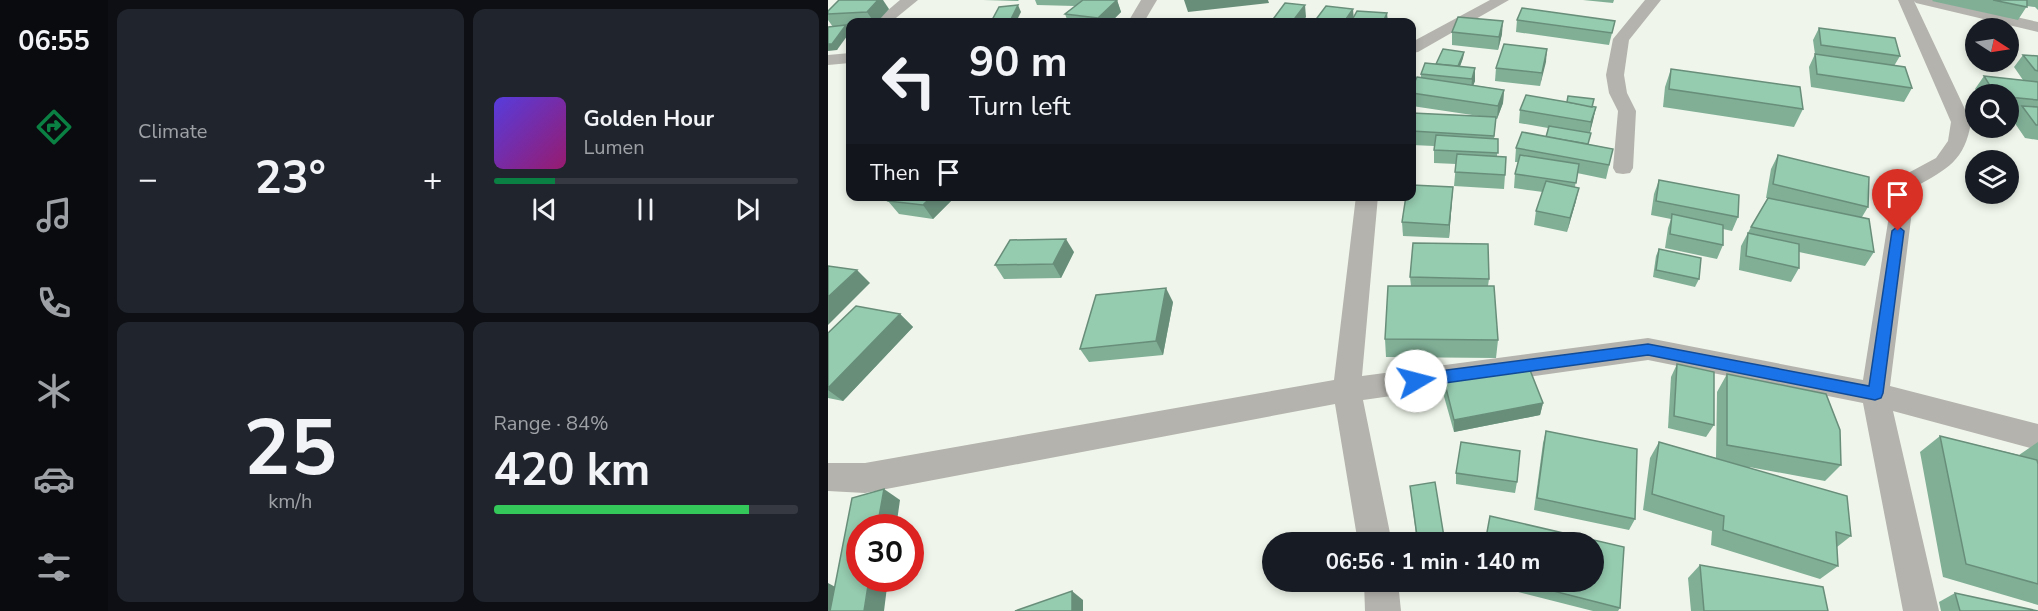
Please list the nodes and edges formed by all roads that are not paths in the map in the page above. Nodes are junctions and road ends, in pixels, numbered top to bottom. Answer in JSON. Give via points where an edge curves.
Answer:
{"nodes":[{"id":1,"x":910,"y":0,"type":"edge"},
{"id":2,"x":1149,"y":0,"type":"edge"},
{"id":3,"x":1501,"y":0,"type":"edge"},
{"id":4,"x":1653,"y":0,"type":"edge"},
{"id":5,"x":1906,"y":0,"type":"edge"},
{"id":6,"x":1921,"y":0,"type":"edge"},
{"id":7,"x":887,"y":18,"type":"edge"},
{"id":8,"x":1138,"y":18,"type":"edge"},
{"id":9,"x":2038,"y":27,"type":"edge"},
{"id":10,"x":1416,"y":46,"type":"edge"},
{"id":11,"x":846,"y":58,"type":"edge"},
{"id":12,"x":828,"y":60,"type":"edge"},
{"id":13,"x":1623,"y":168,"type":"dead end"},
{"id":14,"x":1366,"y":201,"type":"edge"},
{"id":15,"x":1347,"y":390,"type":"junction"},
{"id":16,"x":1875,"y":393,"type":"junction"},
{"id":17,"x":2038,"y":437,"type":"edge"},
{"id":18,"x":828,"y":477,"type":"edge"},
{"id":19,"x":1373,"y":532,"type":"edge"},
{"id":20,"x":1382,"y":592,"type":"edge"},
{"id":21,"x":1383,"y":611,"type":"edge"},
{"id":22,"x":1921,"y":611,"type":"edge"}],
"edges":[{"from":1,"to":7,"type":"street"},
{"from":2,"to":8,"type":"street"},
{"from":3,"to":10,"type":"street"},
{"from":4,"to":13,"type":"street","via":[[1622,39],[1615,75],[1627,111]]},
{"from":5,"to":16,"type":"street","via":[[1961,122],[1958,142],[1943,162],[1905,184]]},
{"from":6,"to":9,"type":"street"},
{"from":11,"to":12,"type":"street"},
{"from":14,"to":15,"type":"street"},
{"from":15,"to":16,"type":"street","via":[[1648,350]]},
{"from":15,"to":18,"type":"street","via":[[865,478]]},
{"from":15,"to":19,"type":"street"},
{"from":16,"to":17,"type":"street"},
{"from":16,"to":22,"type":"street"},
{"from":20,"to":21,"type":"street"}]}
